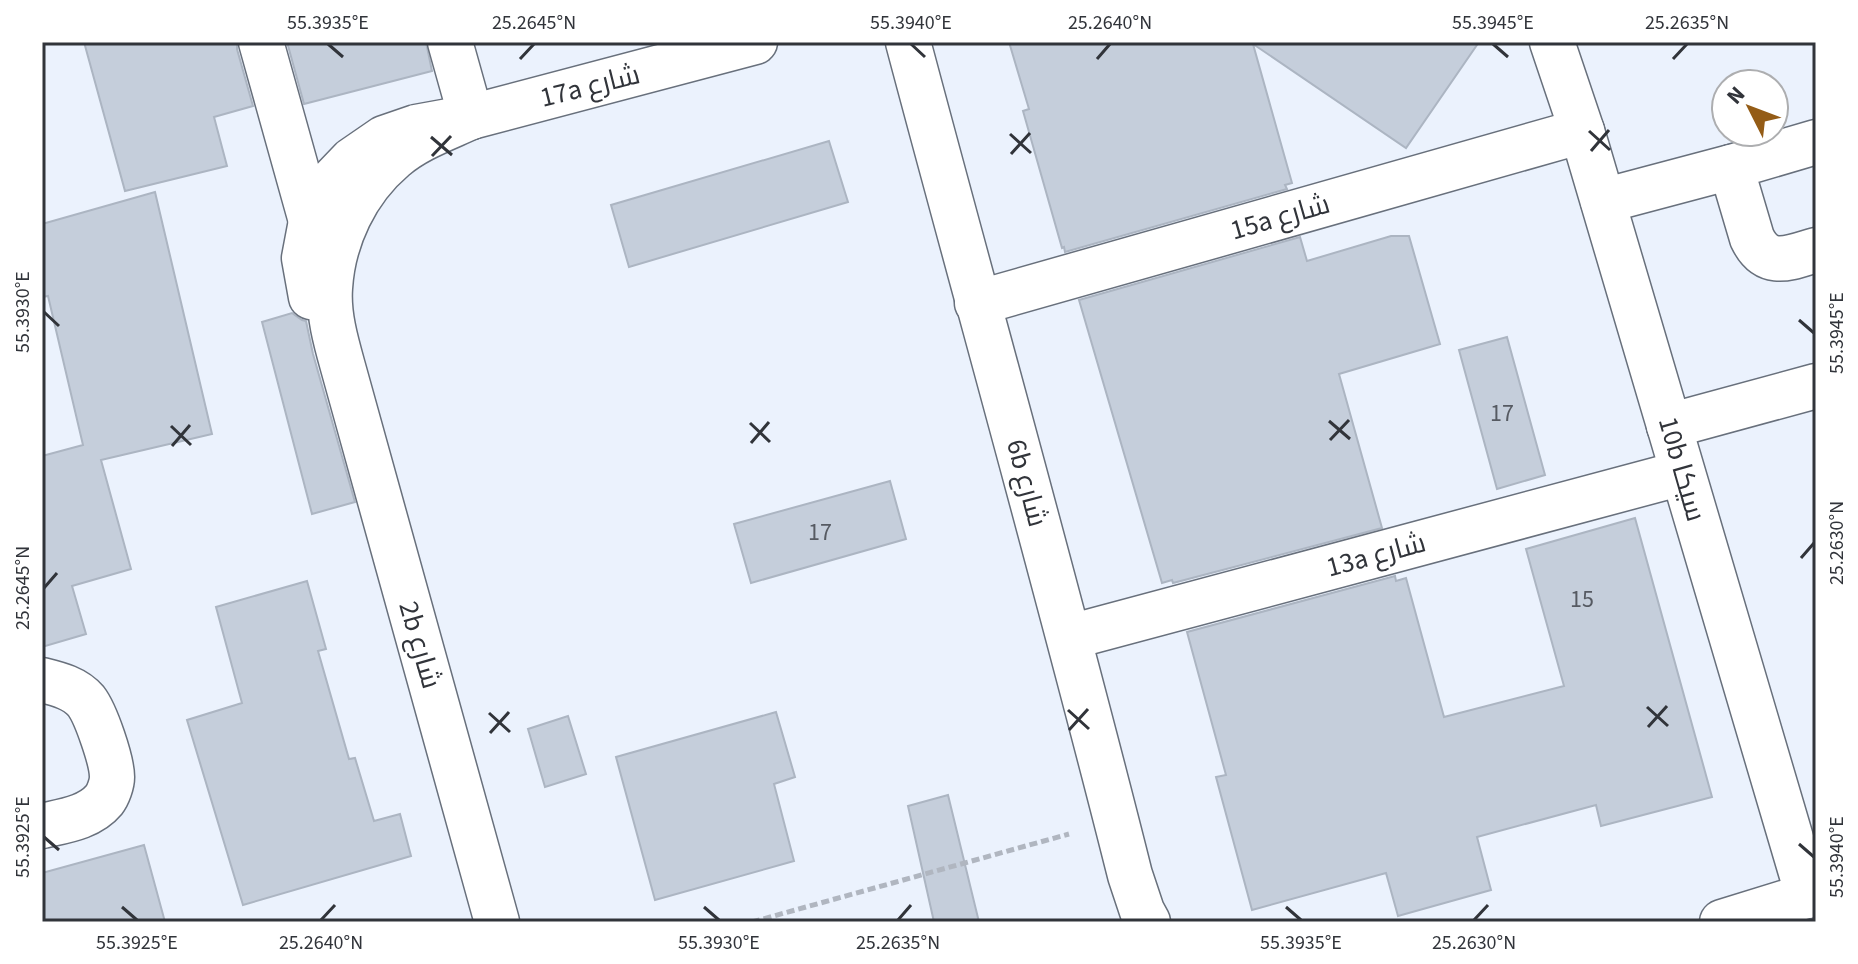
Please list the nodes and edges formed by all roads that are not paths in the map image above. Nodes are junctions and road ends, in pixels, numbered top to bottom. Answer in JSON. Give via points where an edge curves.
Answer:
{"nodes":[{"id":1,"x":261,"y":42,"type":"edge"},
{"id":2,"x":450,"y":42,"type":"edge"},
{"id":3,"x":755,"y":42,"type":"edge"},
{"id":4,"x":908,"y":42,"type":"edge"},
{"id":5,"x":1553,"y":43,"type":"edge"},
{"id":6,"x":654,"y":56,"type":"edge"},
{"id":7,"x":471,"y":117,"type":"junction"},
{"id":8,"x":1582,"y":131,"type":"junction"},
{"id":9,"x":1816,"y":142,"type":"edge"},
{"id":10,"x":1731,"y":167,"type":"junction"},
{"id":11,"x":1603,"y":201,"type":"junction"},
{"id":12,"x":311,"y":221,"type":"junction"},
{"id":13,"x":1816,"y":250,"type":"edge"},
{"id":14,"x":977,"y":303,"type":"junction"},
{"id":15,"x":343,"y":367,"type":"junction"},
{"id":16,"x":1816,"y":386,"type":"edge"},
{"id":17,"x":1669,"y":426,"type":"junction"},
{"id":18,"x":1682,"y":473,"type":"junction"},
{"id":19,"x":1070,"y":637,"type":"junction"},
{"id":20,"x":42,"y":680,"type":"edge"},
{"id":21,"x":42,"y":826,"type":"edge"},
{"id":22,"x":1812,"y":895,"type":"edge"},
{"id":23,"x":497,"y":922,"type":"edge"},
{"id":24,"x":1148,"y":922,"type":"edge"},
{"id":25,"x":1722,"y":922,"type":"edge"}],
"edges":[{"from":1,"to":12,"type":"street"},
{"from":2,"to":7,"type":"street"},
{"from":3,"to":6,"type":"street","name":"17a شارع"},
{"from":4,"to":14,"type":"street","name":"6b شارع"},
{"from":5,"to":8,"type":"street","name":"10b سيكا"},
{"from":6,"to":7,"type":"street","name":"17a شارع"},
{"from":7,"to":12,"type":"street","name":"2b شارع","via":[[384,138],[328,185]]},
{"from":7,"to":15,"type":"street","name":"2b شارع","via":[[395,157],[348,217],[329,290]]},
{"from":8,"to":11,"type":"street","name":"10b سيكا"},
{"from":8,"to":14,"type":"street","name":"15a شارع"},
{"from":9,"to":10,"type":"street"},
{"from":10,"to":11,"type":"street"},
{"from":10,"to":13,"type":"street","via":[[1757,249],[1779,259]]},
{"from":11,"to":17,"type":"street","name":"10b سيكا"},
{"from":12,"to":15,"type":"street","name":"2b شارع","via":[[304,258],[311,294]]},
{"from":14,"to":19,"type":"street","name":"6b شارع"},
{"from":15,"to":23,"type":"street","name":"2b شارع"},
{"from":16,"to":17,"type":"street"},
{"from":17,"to":18,"type":"street","name":"10b سيكا"},
{"from":18,"to":19,"type":"street","name":"13a شارع"},
{"from":18,"to":22,"type":"street","name":"10b سيكا"},
{"from":19,"to":24,"type":"street","name":"6b شارع","via":[[1130,875]]},
{"from":20,"to":21,"type":"street","via":[[86,701],[111,763],[112,781],[106,799],[92,811]]},
{"from":22,"to":25,"type":"street"}]}
